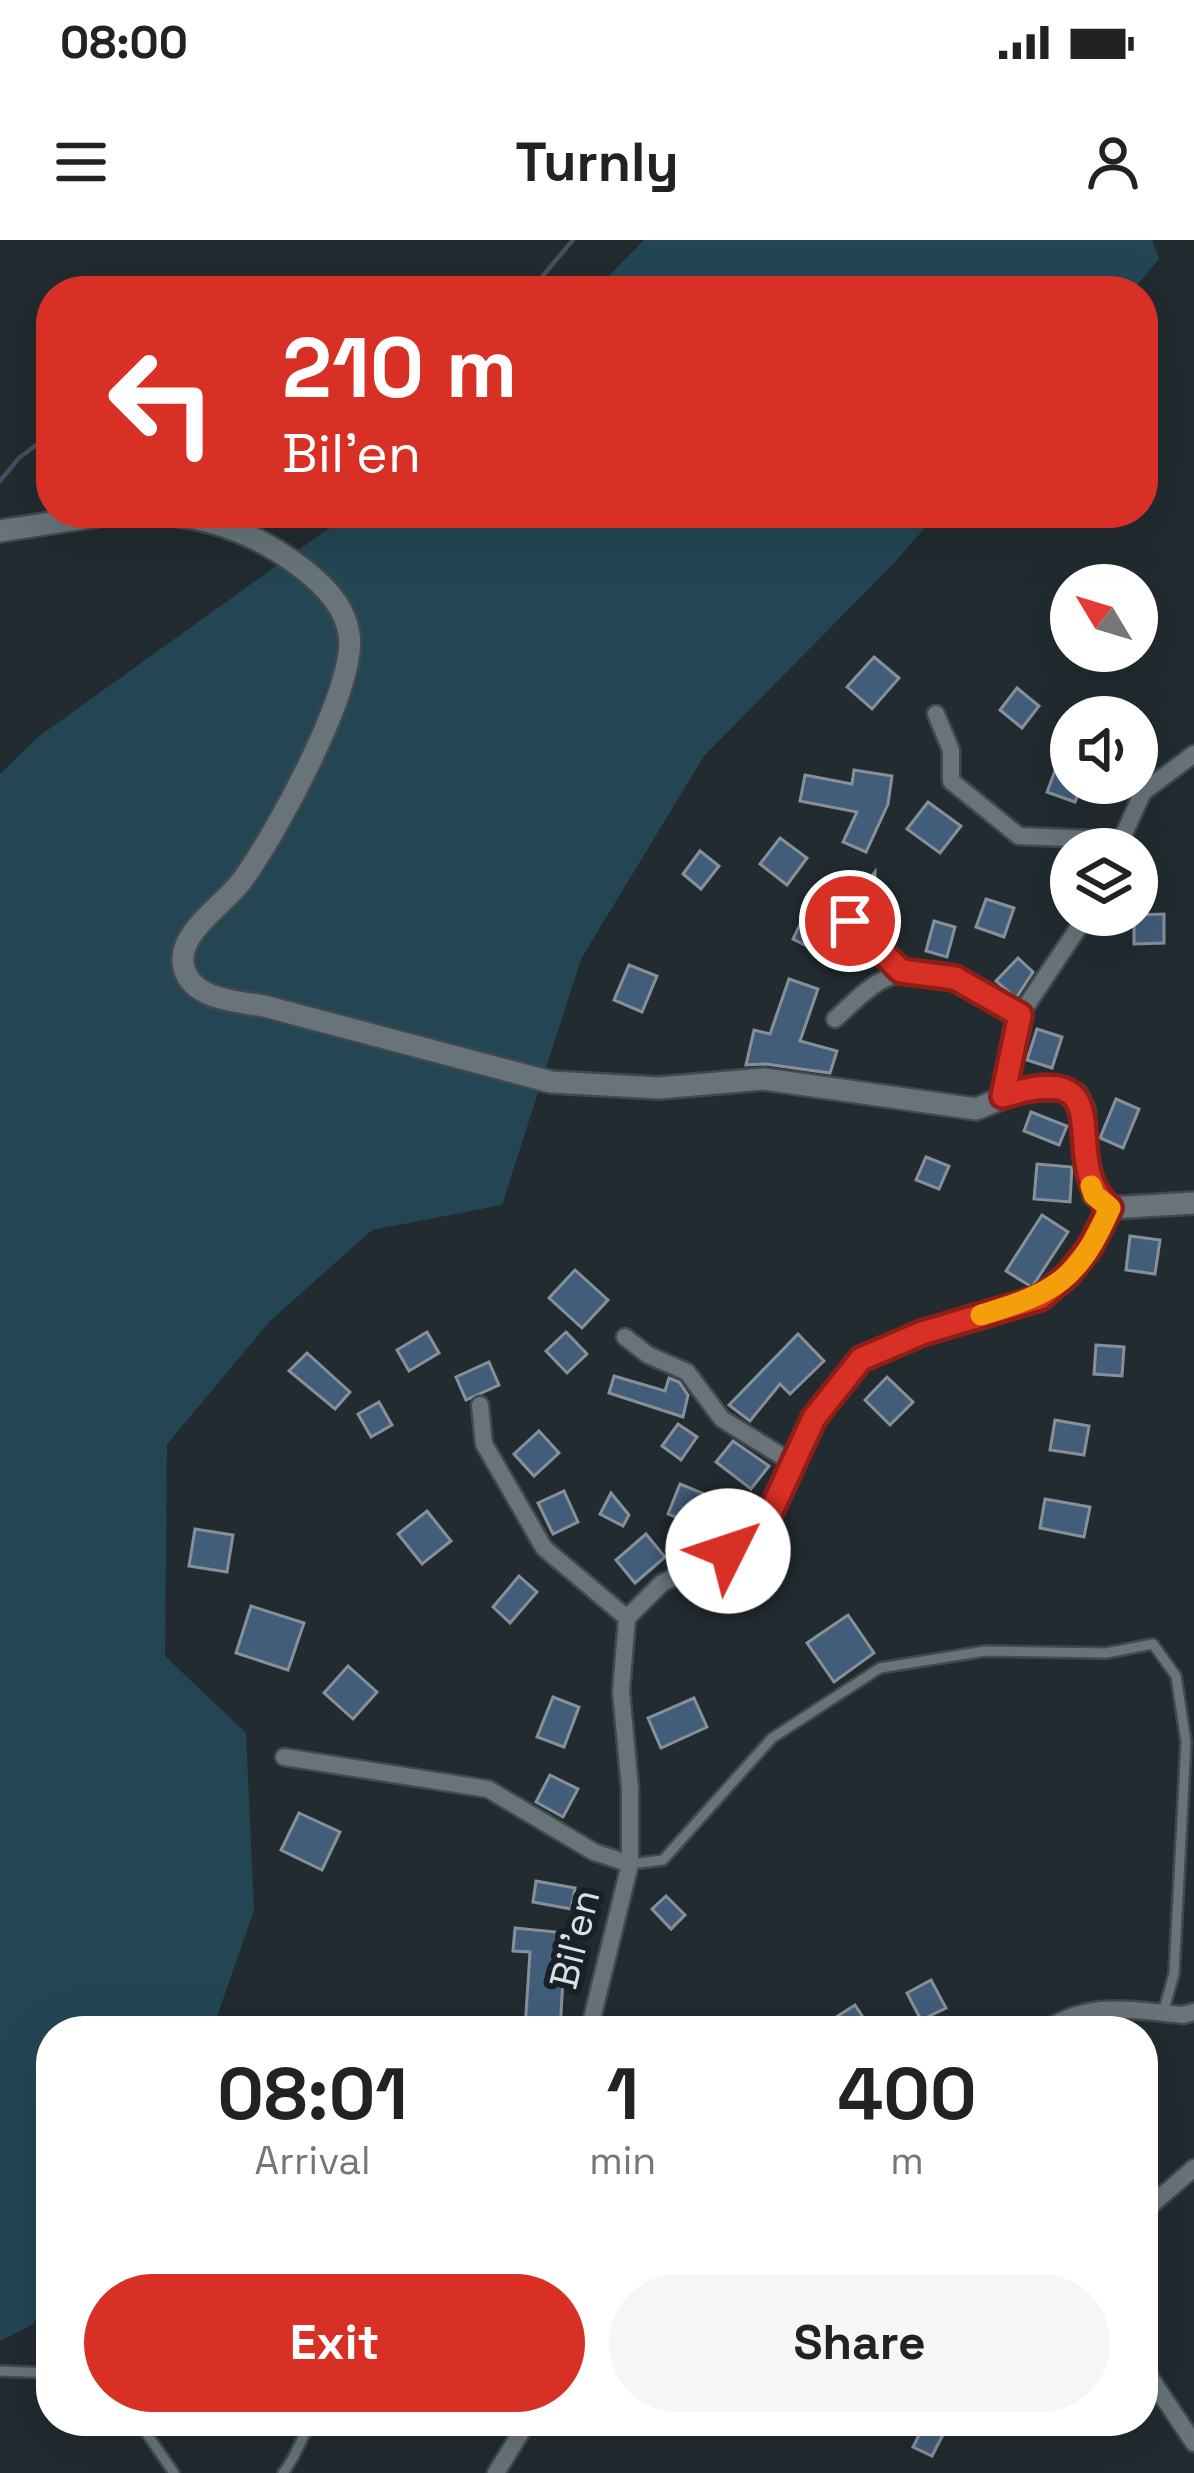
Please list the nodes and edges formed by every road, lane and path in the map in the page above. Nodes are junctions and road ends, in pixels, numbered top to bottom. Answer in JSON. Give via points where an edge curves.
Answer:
{"nodes":[{"id":1,"x":36,"y":525,"type":"edge"},
{"id":2,"x":224,"y":528,"type":"edge"},
{"id":3,"x":0,"y":531,"type":"edge"},
{"id":4,"x":935,"y":714,"type":"dead end"},
{"id":5,"x":1194,"y":754,"type":"edge"},
{"id":6,"x":1127,"y":828,"type":"edge"},
{"id":7,"x":1050,"y":837,"type":"edge"},
{"id":8,"x":828,"y":905,"type":"dead end"},
{"id":9,"x":1073,"y":936,"type":"edge"},
{"id":10,"x":901,"y":971,"type":"junction"},
{"id":11,"x":1020,"y":1015,"type":"junction"},
{"id":12,"x":835,"y":1019,"type":"dead end"},
{"id":13,"x":1003,"y":1096,"type":"junction"},
{"id":14,"x":1194,"y":1203,"type":"edge"},
{"id":15,"x":1110,"y":1208,"type":"junction"},
{"id":16,"x":626,"y":1337,"type":"dead end"},
{"id":17,"x":480,"y":1406,"type":"dead end"},
{"id":18,"x":793,"y":1463,"type":"junction"},
{"id":19,"x":627,"y":1618,"type":"junction"},
{"id":20,"x":284,"y":1757,"type":"dead end"},
{"id":21,"x":630,"y":1864,"type":"junction"},
{"id":22,"x":1194,"y":2012,"type":"edge"},
{"id":23,"x":1163,"y":2013,"type":"junction"},
{"id":24,"x":593,"y":2016,"type":"edge"},
{"id":25,"x":1068,"y":2016,"type":"edge"},
{"id":26,"x":1194,"y":2168,"type":"edge"},
{"id":27,"x":1158,"y":2199,"type":"edge"},
{"id":28,"x":0,"y":2371,"type":"edge"},
{"id":29,"x":36,"y":2372,"type":"edge"},
{"id":30,"x":1158,"y":2389,"type":"edge"},
{"id":31,"x":148,"y":2436,"type":"edge"},
{"id":32,"x":303,"y":2436,"type":"edge"},
{"id":33,"x":519,"y":2436,"type":"edge"},
{"id":34,"x":1194,"y":2443,"type":"edge"},
{"id":35,"x":174,"y":2473,"type":"edge"},
{"id":36,"x":284,"y":2473,"type":"edge"},
{"id":37,"x":496,"y":2473,"type":"edge"}],
"edges":[{"from":1,"to":3,"type":"street"},
{"from":2,"to":13,"type":"street","via":[[261,541],[322,583],[350,633],[350,656],[322,735],[266,844],[186,945],[183,962],[199,989],[551,1082],[659,1088],[764,1079],[976,1109]]},
{"from":4,"to":7,"type":"street","via":[[952,750],[951,781],[1019,836]]},
{"from":5,"to":6,"type":"street","via":[[1143,793]]},
{"from":8,"to":10,"type":"street","via":[[873,929]]},
{"from":9,"to":11,"type":"street"},
{"from":10,"to":11,"type":"street","via":[[955,978]]},
{"from":10,"to":12,"type":"street"},
{"from":11,"to":13,"type":"street"},
{"from":13,"to":15,"type":"street","via":[[1050,1087],[1077,1095],[1087,1172],[1094,1195]]},
{"from":14,"to":15,"type":"street"},
{"from":15,"to":18,"type":"street","via":[[1090,1247],[1040,1298],[861,1359],[814,1418]]},
{"from":16,"to":18,"type":"street","via":[[687,1372],[722,1419]]},
{"from":17,"to":19,"type":"street","via":[[484,1444],[544,1548]]},
{"from":18,"to":19,"type":"street","via":[[760,1535],[662,1583]]},
{"from":19,"to":21,"type":"street","name":"Bil'en","via":[[621,1691]]},
{"from":20,"to":21,"type":"street","via":[[488,1789],[594,1852]]},
{"from":21,"to":23,"type":"lane","via":[[663,1860],[772,1738],[880,1668],[985,1651],[1106,1653],[1153,1644],[1176,1676],[1186,1742],[1174,1974]]},
{"from":21,"to":24,"type":"street","name":"Bil'en"},
{"from":22,"to":23,"type":"street"},
{"from":23,"to":25,"type":"street","via":[[1101,2006]]},
{"from":26,"to":27,"type":"street"},
{"from":28,"to":29,"type":"lane"},
{"from":30,"to":34,"type":"street"},
{"from":31,"to":35,"type":"lane"},
{"from":32,"to":36,"type":"lane"},
{"from":33,"to":37,"type":"street"}]}
